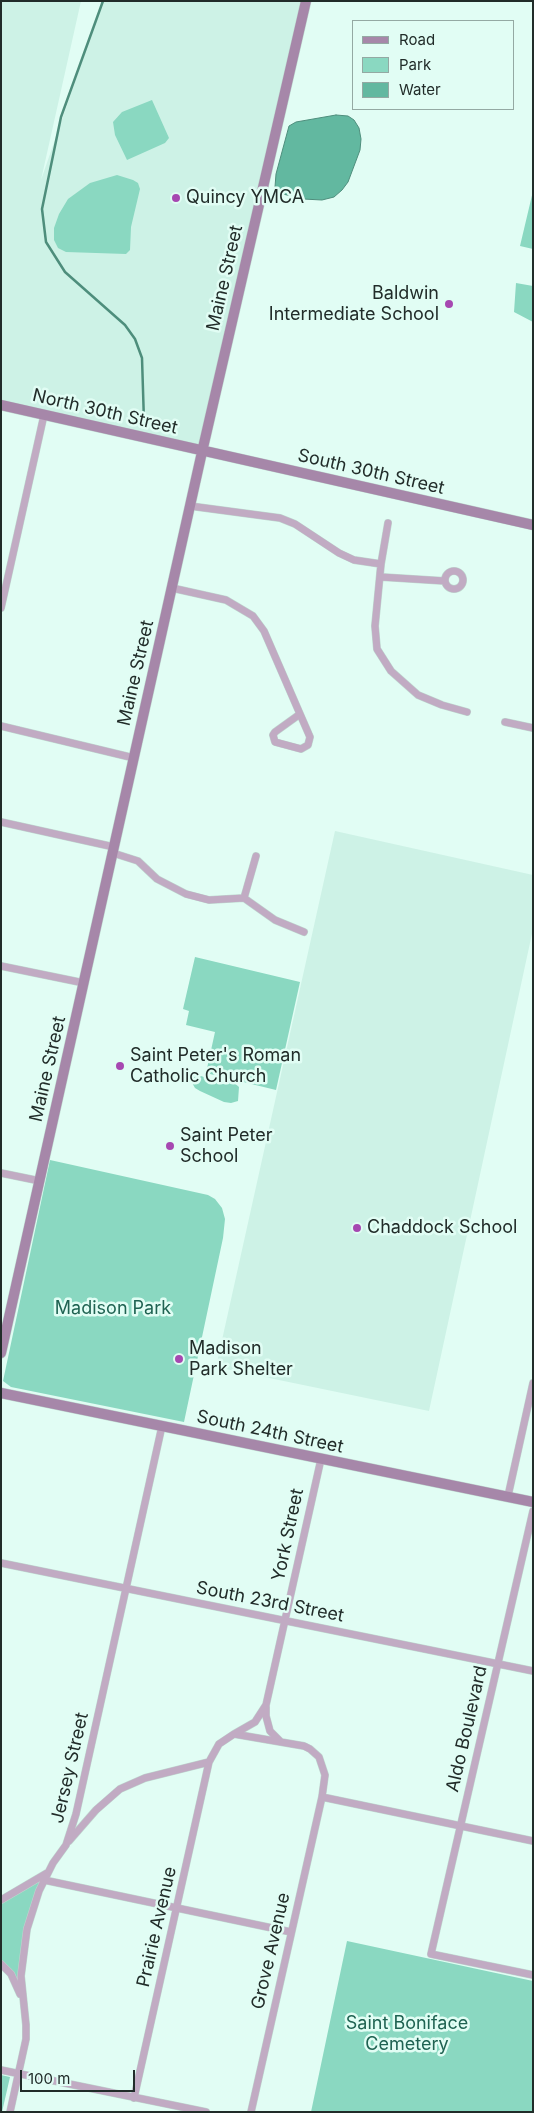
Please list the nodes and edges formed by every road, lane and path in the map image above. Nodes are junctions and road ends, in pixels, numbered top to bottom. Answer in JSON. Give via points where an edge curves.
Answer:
{"nodes":[{"id":1,"x":306,"y":1,"type":"edge"},
{"id":2,"x":1,"y":405,"type":"edge"},
{"id":3,"x":44,"y":415,"type":"junction"},
{"id":4,"x":202,"y":452,"type":"junction"},
{"id":5,"x":190,"y":506,"type":"junction"},
{"id":6,"x":388,"y":523,"type":"dead end"},
{"id":7,"x":533,"y":525,"type":"edge"},
{"id":8,"x":382,"y":564,"type":"junction"},
{"id":9,"x":380,"y":577,"type":"junction"},
{"id":10,"x":446,"y":581,"type":"dead end"},
{"id":11,"x":172,"y":588,"type":"junction"},
{"id":12,"x":1,"y":608,"type":"edge"},
{"id":13,"x":467,"y":712,"type":"dead end"},
{"id":14,"x":300,"y":714,"type":"junction"},
{"id":15,"x":505,"y":722,"type":"dead end"},
{"id":16,"x":1,"y":726,"type":"edge"},
{"id":17,"x":533,"y":728,"type":"edge"},
{"id":18,"x":134,"y":758,"type":"junction"},
{"id":19,"x":1,"y":822,"type":"edge"},
{"id":20,"x":114,"y":850,"type":"junction"},
{"id":21,"x":256,"y":856,"type":"dead end"},
{"id":22,"x":244,"y":898,"type":"junction"},
{"id":23,"x":304,"y":932,"type":"dead end"},
{"id":24,"x":1,"y":966,"type":"edge"},
{"id":25,"x":84,"y":983,"type":"junction"},
{"id":26,"x":1,"y":1173,"type":"edge"},
{"id":27,"x":40,"y":1181,"type":"junction"},
{"id":28,"x":1,"y":1353,"type":"edge"},
{"id":29,"x":533,"y":1383,"type":"edge"},
{"id":30,"x":1,"y":1393,"type":"edge"},
{"id":31,"x":162,"y":1426,"type":"junction"},
{"id":32,"x":321,"y":1459,"type":"junction"},
{"id":33,"x":508,"y":1496,"type":"junction"},
{"id":34,"x":533,"y":1502,"type":"edge"},
{"id":35,"x":533,"y":1511,"type":"edge"},
{"id":36,"x":1,"y":1563,"type":"edge"},
{"id":37,"x":126,"y":1588,"type":"junction"},
{"id":38,"x":285,"y":1620,"type":"junction"},
{"id":39,"x":498,"y":1664,"type":"junction"},
{"id":40,"x":533,"y":1671,"type":"edge"},
{"id":41,"x":266,"y":1705,"type":"junction"},
{"id":42,"x":234,"y":1734,"type":"junction"},
{"id":43,"x":283,"y":1742,"type":"junction"},
{"id":44,"x":209,"y":1762,"type":"junction"},
{"id":45,"x":322,"y":1797,"type":"junction"},
{"id":46,"x":460,"y":1826,"type":"junction"},
{"id":47,"x":533,"y":1841,"type":"edge"},
{"id":48,"x":66,"y":1845,"type":"junction"},
{"id":49,"x":46,"y":1877,"type":"junction"},
{"id":50,"x":1,"y":1900,"type":"edge"},
{"id":51,"x":177,"y":1908,"type":"junction"},
{"id":52,"x":291,"y":1932,"type":"junction"},
{"id":53,"x":1,"y":1964,"type":"edge"},
{"id":54,"x":533,"y":1975,"type":"edge"},
{"id":55,"x":22,"y":1999,"type":"junction"},
{"id":56,"x":1,"y":2070,"type":"edge"},
{"id":57,"x":18,"y":2074,"type":"junction"},
{"id":58,"x":134,"y":2098,"type":"junction"},
{"id":59,"x":10,"y":2112,"type":"edge"},
{"id":60,"x":206,"y":2112,"type":"edge"},
{"id":61,"x":251,"y":2112,"type":"edge"}],
"edges":[{"from":1,"to":4,"type":"street","name":"Maine Street"},
{"from":2,"to":3,"type":"street","name":"North 30th Street"},
{"from":3,"to":4,"type":"street","name":"North 30th Street"},
{"from":3,"to":12,"type":"street"},
{"from":4,"to":5,"type":"street","name":"Maine Street"},
{"from":4,"to":7,"type":"street","name":"South 30th Street"},
{"from":5,"to":8,"type":"street","via":[[280,518],[295,524],[338,553],[354,560]]},
{"from":5,"to":11,"type":"street","name":"Maine Street"},
{"from":6,"to":8,"type":"street"},
{"from":8,"to":9,"type":"street"},
{"from":9,"to":10,"type":"street"},
{"from":9,"to":13,"type":"street","via":[[375,632],[382,660],[418,695],[442,706]]},
{"from":11,"to":14,"type":"street","via":[[226,600],[253,616],[264,631]]},
{"from":11,"to":18,"type":"street","name":"Maine Street"},
{"from":14,"to":14,"type":"street","via":[[275,732],[275,742],[301,749],[308,745],[310,737]]},
{"from":15,"to":17,"type":"street"},
{"from":16,"to":18,"type":"street"},
{"from":18,"to":20,"type":"street","name":"Maine Street"},
{"from":19,"to":20,"type":"street"},
{"from":20,"to":22,"type":"street","via":[[142,864],[157,879],[199,898],[218,901]]},
{"from":20,"to":25,"type":"street","name":"Maine Street"},
{"from":21,"to":22,"type":"street"},
{"from":22,"to":23,"type":"street","via":[[275,920]]},
{"from":24,"to":25,"type":"street"},
{"from":25,"to":27,"type":"street","name":"Maine Street"},
{"from":26,"to":27,"type":"street"},
{"from":27,"to":28,"type":"street","name":"Maine Street"},
{"from":29,"to":33,"type":"street"},
{"from":30,"to":31,"type":"street","name":"South 24th Street"},
{"from":31,"to":32,"type":"street","name":"South 24th Street"},
{"from":31,"to":37,"type":"street","name":"Jersey Street"},
{"from":32,"to":33,"type":"street","name":"South 24th Street"},
{"from":32,"to":38,"type":"street","name":"York Street"},
{"from":33,"to":34,"type":"street","name":"South 24th Street"},
{"from":35,"to":39,"type":"street","name":"Aldo Boulevard"},
{"from":36,"to":37,"type":"street","name":"South 23rd Street"},
{"from":37,"to":38,"type":"street","name":"South 23rd Street"},
{"from":37,"to":48,"type":"street","name":"Jersey Street","via":[[76,1814]]},
{"from":38,"to":39,"type":"street","name":"South 23rd Street"},
{"from":38,"to":41,"type":"street","name":"York Street"},
{"from":39,"to":40,"type":"street","name":"South 23rd Street"},
{"from":39,"to":46,"type":"street","name":"Aldo Boulevard"},
{"from":41,"to":42,"type":"street","name":"York Street","via":[[255,1722]]},
{"from":41,"to":43,"type":"street","name":"York Street","via":[[270,1731]]},
{"from":42,"to":43,"type":"street","name":"Grove Avenue"},
{"from":42,"to":44,"type":"street","name":"York Street","via":[[219,1744]]},
{"from":43,"to":45,"type":"street","name":"Grove Avenue","via":[[310,1748],[320,1757],[325,1775]]},
{"from":44,"to":48,"type":"street","via":[[144,1778],[120,1789],[96,1810]]},
{"from":44,"to":51,"type":"street","name":"Prairie Avenue"},
{"from":45,"to":46,"type":"street"},
{"from":45,"to":52,"type":"street","name":"Grove Avenue"},
{"from":46,"to":47,"type":"street"},
{"from":46,"to":54,"type":"street","name":"Aldo Boulevard","via":[[430,1954]]},
{"from":48,"to":49,"type":"street","name":"Jersey Street"},
{"from":49,"to":50,"type":"street"},
{"from":49,"to":51,"type":"street"},
{"from":49,"to":55,"type":"street","name":"Jersey Street","via":[[32,1909],[24,1941]]},
{"from":51,"to":52,"type":"street"},
{"from":51,"to":58,"type":"street","name":"Prairie Avenue"},
{"from":52,"to":61,"type":"street","name":"Grove Avenue"},
{"from":53,"to":55,"type":"street","via":[[14,1979]]},
{"from":55,"to":57,"type":"street","name":"Jersey Street","via":[[26,2039]]},
{"from":56,"to":57,"type":"street"},
{"from":57,"to":58,"type":"street"},
{"from":57,"to":59,"type":"street","name":"Jersey Street"},
{"from":58,"to":60,"type":"street"}]}
